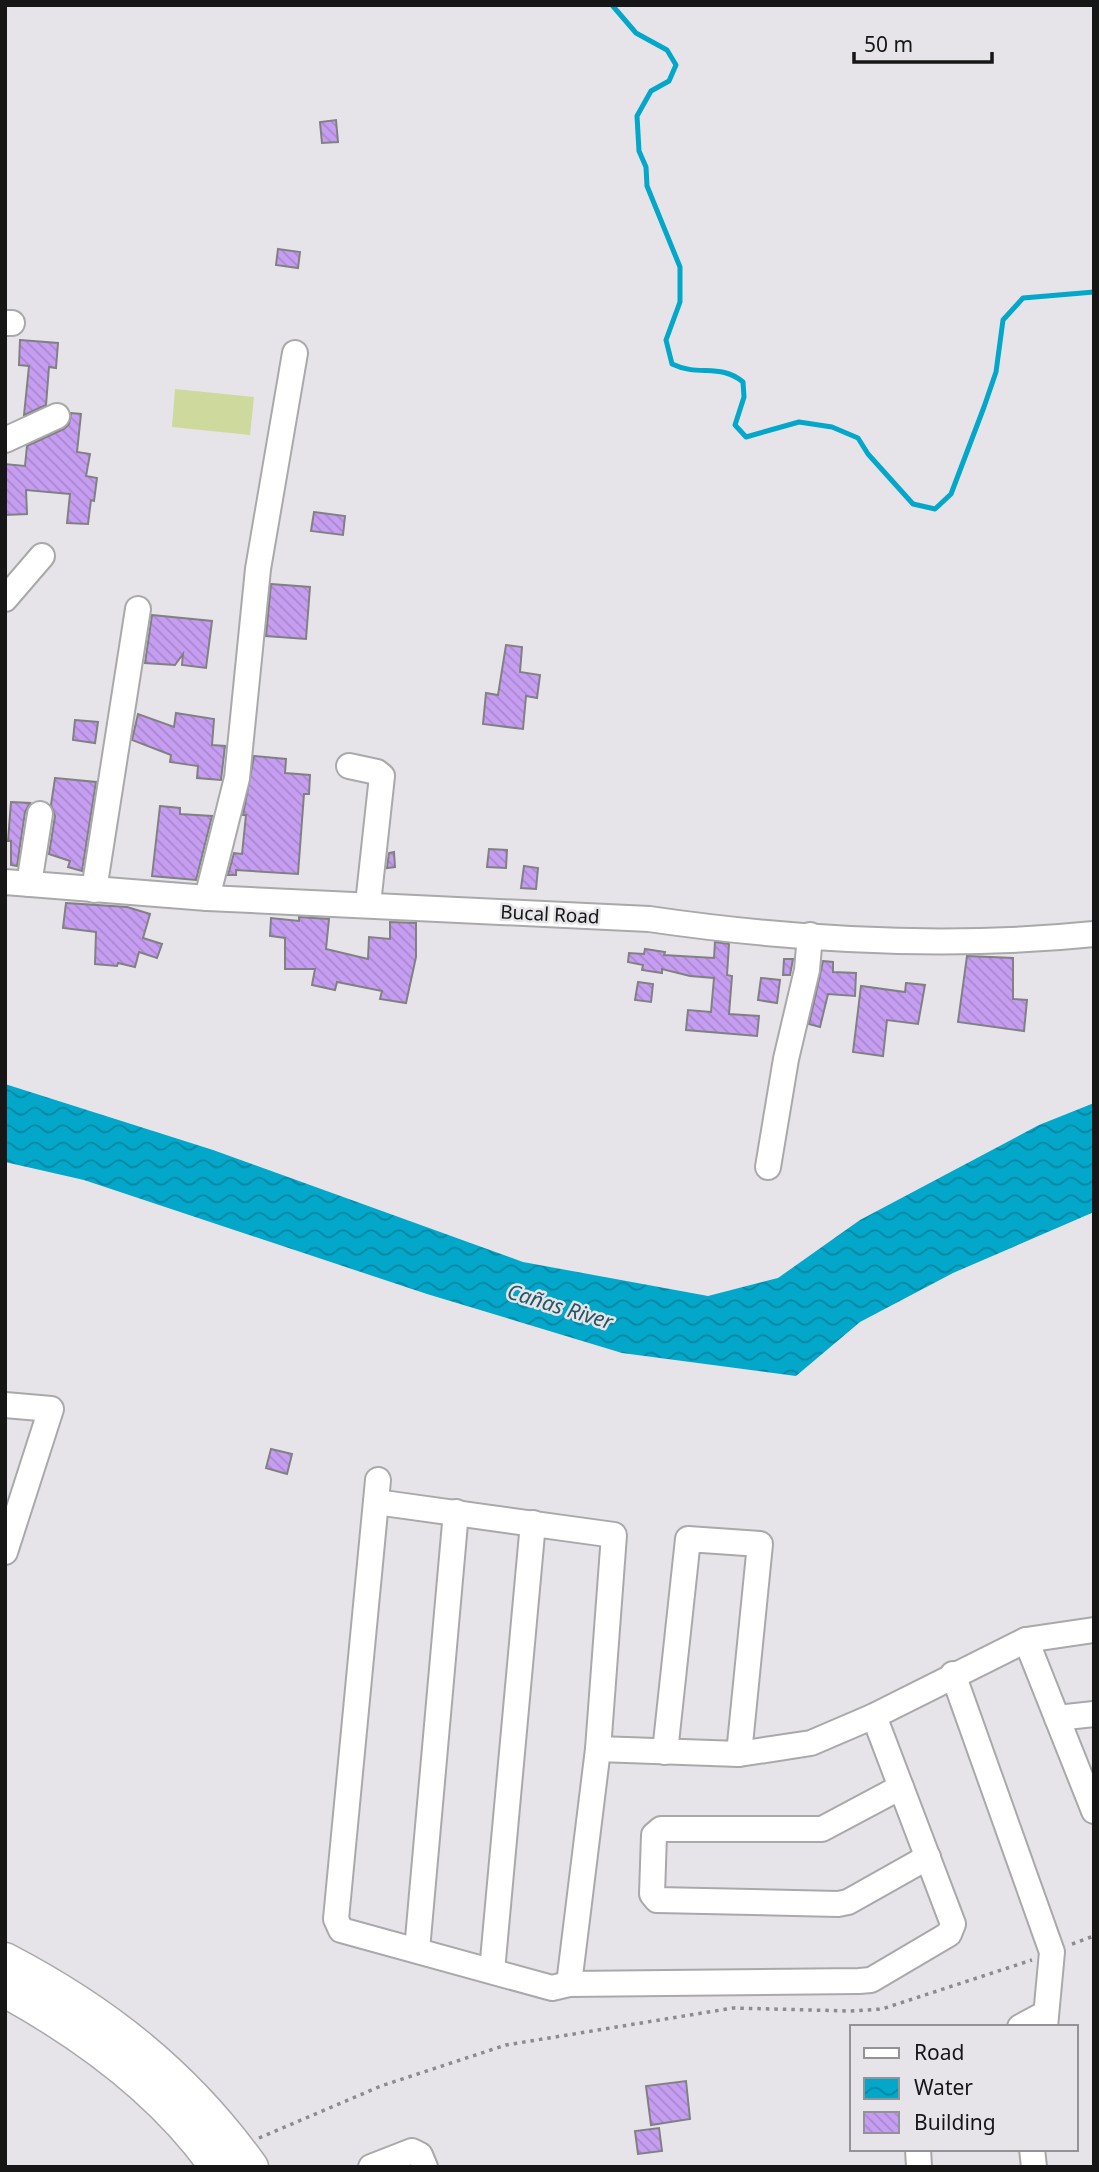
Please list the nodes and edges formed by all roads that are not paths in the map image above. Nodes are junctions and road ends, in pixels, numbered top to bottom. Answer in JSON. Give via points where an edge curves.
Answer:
{"nodes":[{"id":1,"x":295,"y":353,"type":"dead end"},
{"id":2,"x":57,"y":416,"type":"dead end"},
{"id":3,"x":5,"y":440,"type":"edge"},
{"id":4,"x":42,"y":556,"type":"dead end"},
{"id":5,"x":5,"y":599,"type":"edge"},
{"id":6,"x":138,"y":609,"type":"dead end"},
{"id":7,"x":349,"y":766,"type":"dead end"},
{"id":8,"x":40,"y":814,"type":"dead end"},
{"id":9,"x":17,"y":883,"type":"edge"},
{"id":10,"x":94,"y":890,"type":"junction"},
{"id":11,"x":207,"y":898,"type":"junction"},
{"id":12,"x":368,"y":904,"type":"junction"},
{"id":13,"x":1094,"y":934,"type":"edge"},
{"id":14,"x":810,"y":935,"type":"junction"},
{"id":15,"x":768,"y":1167,"type":"dead end"},
{"id":16,"x":5,"y":1405,"type":"edge"},
{"id":17,"x":456,"y":1512,"type":"junction"},
{"id":18,"x":533,"y":1523,"type":"junction"},
{"id":19,"x":5,"y":1552,"type":"edge"},
{"id":20,"x":1094,"y":1630,"type":"edge"},
{"id":21,"x":1026,"y":1640,"type":"junction"},
{"id":22,"x":953,"y":1674,"type":"junction"},
{"id":23,"x":1094,"y":1714,"type":"edge"},
{"id":24,"x":874,"y":1716,"type":"junction"},
{"id":25,"x":1057,"y":1718,"type":"junction"},
{"id":26,"x":598,"y":1749,"type":"junction"},
{"id":27,"x":665,"y":1752,"type":"junction"},
{"id":28,"x":739,"y":1754,"type":"junction"},
{"id":29,"x":901,"y":1787,"type":"junction"},
{"id":30,"x":1091,"y":1797,"type":"edge"},
{"id":31,"x":928,"y":1857,"type":"junction"},
{"id":32,"x":417,"y":1950,"type":"junction"},
{"id":33,"x":5,"y":1959,"type":"edge"},
{"id":34,"x":492,"y":1971,"type":"junction"},
{"id":35,"x":569,"y":1984,"type":"junction"},
{"id":36,"x":5,"y":1991,"type":"edge"},
{"id":37,"x":1045,"y":2020,"type":"edge"},
{"id":38,"x":1027,"y":2025,"type":"edge"},
{"id":39,"x":419,"y":2159,"type":"edge"},
{"id":40,"x":236,"y":2161,"type":"edge"},
{"id":41,"x":370,"y":2167,"type":"edge"}],
"edges":[{"from":1,"to":11,"type":"street","via":[[258,569],[237,778]]},
{"from":2,"to":3,"type":"street"},
{"from":4,"to":5,"type":"street"},
{"from":6,"to":10,"type":"street"},
{"from":7,"to":12,"type":"street","via":[[382,776]]},
{"from":8,"to":9,"type":"street"},
{"from":9,"to":10,"type":"street","name":"Bucal Road"},
{"from":10,"to":11,"type":"street","name":"Bucal Road"},
{"from":11,"to":12,"type":"street","name":"Bucal Road"},
{"from":12,"to":14,"type":"street","name":"Bucal Road","via":[[649,919]]},
{"from":13,"to":14,"type":"street","name":"Bucal Road","via":[[915,942]]},
{"from":14,"to":15,"type":"street"},
{"from":16,"to":19,"type":"street","via":[[51,1409]]},
{"from":17,"to":18,"type":"street"},
{"from":17,"to":32,"type":"street"},
{"from":17,"to":32,"type":"street","via":[[377,1491],[336,1919],[341,1930]]},
{"from":18,"to":26,"type":"street","via":[[614,1535]]},
{"from":18,"to":34,"type":"street"},
{"from":20,"to":21,"type":"street"},
{"from":21,"to":22,"type":"street"},
{"from":21,"to":25,"type":"street"},
{"from":22,"to":24,"type":"street"},
{"from":22,"to":37,"type":"street","via":[[1052,1952]]},
{"from":23,"to":25,"type":"street"},
{"from":24,"to":28,"type":"street","via":[[811,1743]]},
{"from":24,"to":29,"type":"street"},
{"from":25,"to":30,"type":"street"},
{"from":26,"to":27,"type":"street"},
{"from":26,"to":35,"type":"street"},
{"from":27,"to":28,"type":"street"},
{"from":27,"to":28,"type":"street","via":[[688,1539],[760,1544]]},
{"from":29,"to":31,"type":"street"},
{"from":29,"to":31,"type":"street","via":[[822,1829],[661,1829],[654,1835],[652,1895],[657,1900],[838,1905]]},
{"from":31,"to":35,"type":"street","via":[[953,1924],[949,1934],[871,1980]]},
{"from":32,"to":34,"type":"street"},
{"from":33,"to":40,"type":"main road","via":[[90,2008],[144,2048],[194,2093]]},
{"from":34,"to":35,"type":"street","via":[[552,1988]]},
{"from":36,"to":40,"type":"main road","via":[[74,2031],[169,2112]]},
{"from":37,"to":38,"type":"street"},
{"from":39,"to":41,"type":"street"}]}
